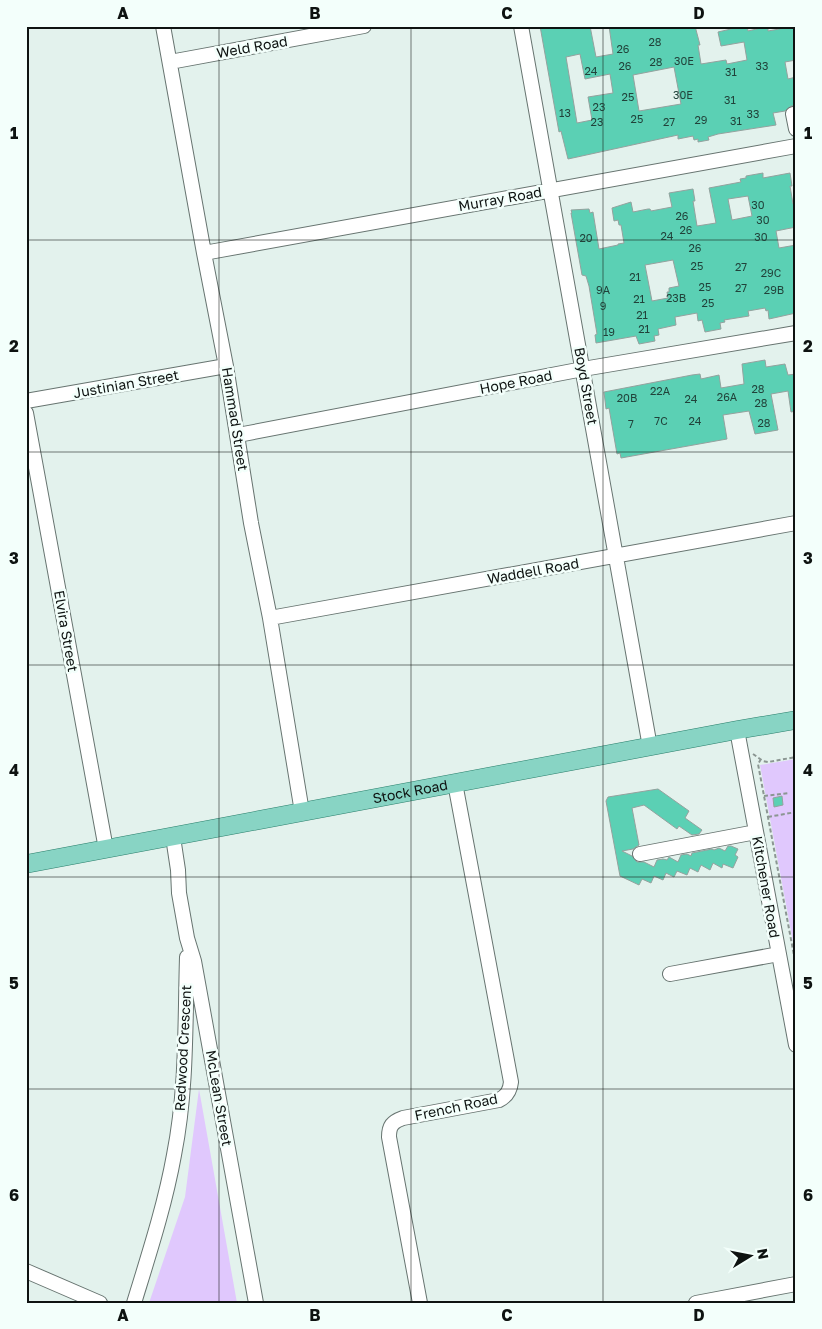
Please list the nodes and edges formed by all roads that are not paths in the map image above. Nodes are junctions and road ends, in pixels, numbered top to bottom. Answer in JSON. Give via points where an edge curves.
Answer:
{"nodes":[{"id":1,"x":163,"y":26,"type":"edge"},
{"id":2,"x":364,"y":26,"type":"edge"},
{"id":3,"x":521,"y":26,"type":"edge"},
{"id":4,"x":170,"y":62,"type":"junction"},
{"id":5,"x":793,"y":114,"type":"dead end"},
{"id":6,"x":796,"y":129,"type":"edge"},
{"id":7,"x":796,"y":146,"type":"edge"},
{"id":8,"x":550,"y":190,"type":"junction"},
{"id":9,"x":204,"y":253,"type":"junction"},
{"id":10,"x":796,"y":333,"type":"edge"},
{"id":11,"x":226,"y":366,"type":"junction"},
{"id":12,"x":583,"y":369,"type":"junction"},
{"id":13,"x":26,"y":401,"type":"edge"},
{"id":14,"x":26,"y":412,"type":"edge"},
{"id":15,"x":238,"y":435,"type":"junction"},
{"id":16,"x":796,"y":523,"type":"edge"},
{"id":17,"x":617,"y":556,"type":"junction"},
{"id":18,"x":270,"y":618,"type":"junction"},
{"id":19,"x":796,"y":720,"type":"edge"},
{"id":20,"x":737,"y":730,"type":"junction"},
{"id":21,"x":650,"y":747,"type":"junction"},
{"id":22,"x":455,"y":783,"type":"junction"},
{"id":23,"x":302,"y":812,"type":"junction"},
{"id":24,"x":756,"y":832,"type":"junction"},
{"id":25,"x":169,"y":837,"type":"junction"},
{"id":26,"x":106,"y":849,"type":"junction"},
{"id":27,"x":640,"y":854,"type":"dead end"},
{"id":28,"x":26,"y":864,"type":"edge"},
{"id":29,"x":188,"y":938,"type":"junction"},
{"id":30,"x":778,"y":954,"type":"junction"},
{"id":31,"x":670,"y":974,"type":"dead end"},
{"id":32,"x":796,"y":1045,"type":"edge"},
{"id":33,"x":26,"y":1271,"type":"edge"},
{"id":34,"x":796,"y":1284,"type":"edge"},
{"id":35,"x":100,"y":1303,"type":"edge"},
{"id":36,"x":134,"y":1303,"type":"edge"},
{"id":37,"x":256,"y":1303,"type":"edge"},
{"id":38,"x":420,"y":1303,"type":"edge"},
{"id":39,"x":696,"y":1303,"type":"edge"}],
"edges":[{"from":1,"to":4,"type":"street","name":"Hammad Street"},
{"from":2,"to":4,"type":"street","name":"Weld Road"},
{"from":3,"to":8,"type":"street","name":"Boyd Street"},
{"from":4,"to":9,"type":"street","name":"Hammad Street"},
{"from":5,"to":6,"type":"street"},
{"from":7,"to":8,"type":"street","name":"Murray Road"},
{"from":8,"to":9,"type":"street","name":"Murray Road"},
{"from":8,"to":12,"type":"street","name":"Boyd Street"},
{"from":9,"to":11,"type":"street","name":"Hammad Street"},
{"from":10,"to":12,"type":"street","name":"Hope Road"},
{"from":11,"to":13,"type":"street","name":"Justinian Street"},
{"from":11,"to":15,"type":"street","name":"Hammad Street"},
{"from":12,"to":15,"type":"street","name":"Hope Road"},
{"from":12,"to":17,"type":"street","name":"Boyd Street"},
{"from":14,"to":26,"type":"street","name":"Elvira Street"},
{"from":15,"to":18,"type":"street","name":"Hammad Street"},
{"from":16,"to":17,"type":"street","name":"Waddell Road"},
{"from":17,"to":18,"type":"street","name":"Waddell Road"},
{"from":17,"to":21,"type":"street","name":"Boyd Street"},
{"from":18,"to":23,"type":"street","name":"Hammad Street"},
{"from":19,"to":20,"type":"main road","name":"Stock Road"},
{"from":20,"to":21,"type":"main road","name":"Stock Road"},
{"from":20,"to":24,"type":"street","name":"Kitchener Road"},
{"from":21,"to":22,"type":"main road","name":"Stock Road"},
{"from":22,"to":23,"type":"main road","name":"Stock Road"},
{"from":22,"to":38,"type":"street","name":"French Road","via":[[511,1082],[506,1096],[499,1100],[403,1118],[389,1127]]},
{"from":23,"to":25,"type":"main road","name":"Stock Road"},
{"from":24,"to":27,"type":"street"},
{"from":24,"to":30,"type":"street","name":"Kitchener Road"},
{"from":25,"to":26,"type":"main road","name":"Stock Road"},
{"from":25,"to":29,"type":"street","name":"McLean Street","via":[[178,870]]},
{"from":26,"to":28,"type":"main road","name":"Stock Road"},
{"from":29,"to":36,"type":"street","name":"Redwood Crescent","via":[[184,1076],[175,1154]]},
{"from":29,"to":37,"type":"street","name":"McLean Street"},
{"from":30,"to":31,"type":"street"},
{"from":30,"to":32,"type":"street","name":"Kitchener Road"},
{"from":33,"to":35,"type":"street"},
{"from":34,"to":39,"type":"street"}]}
